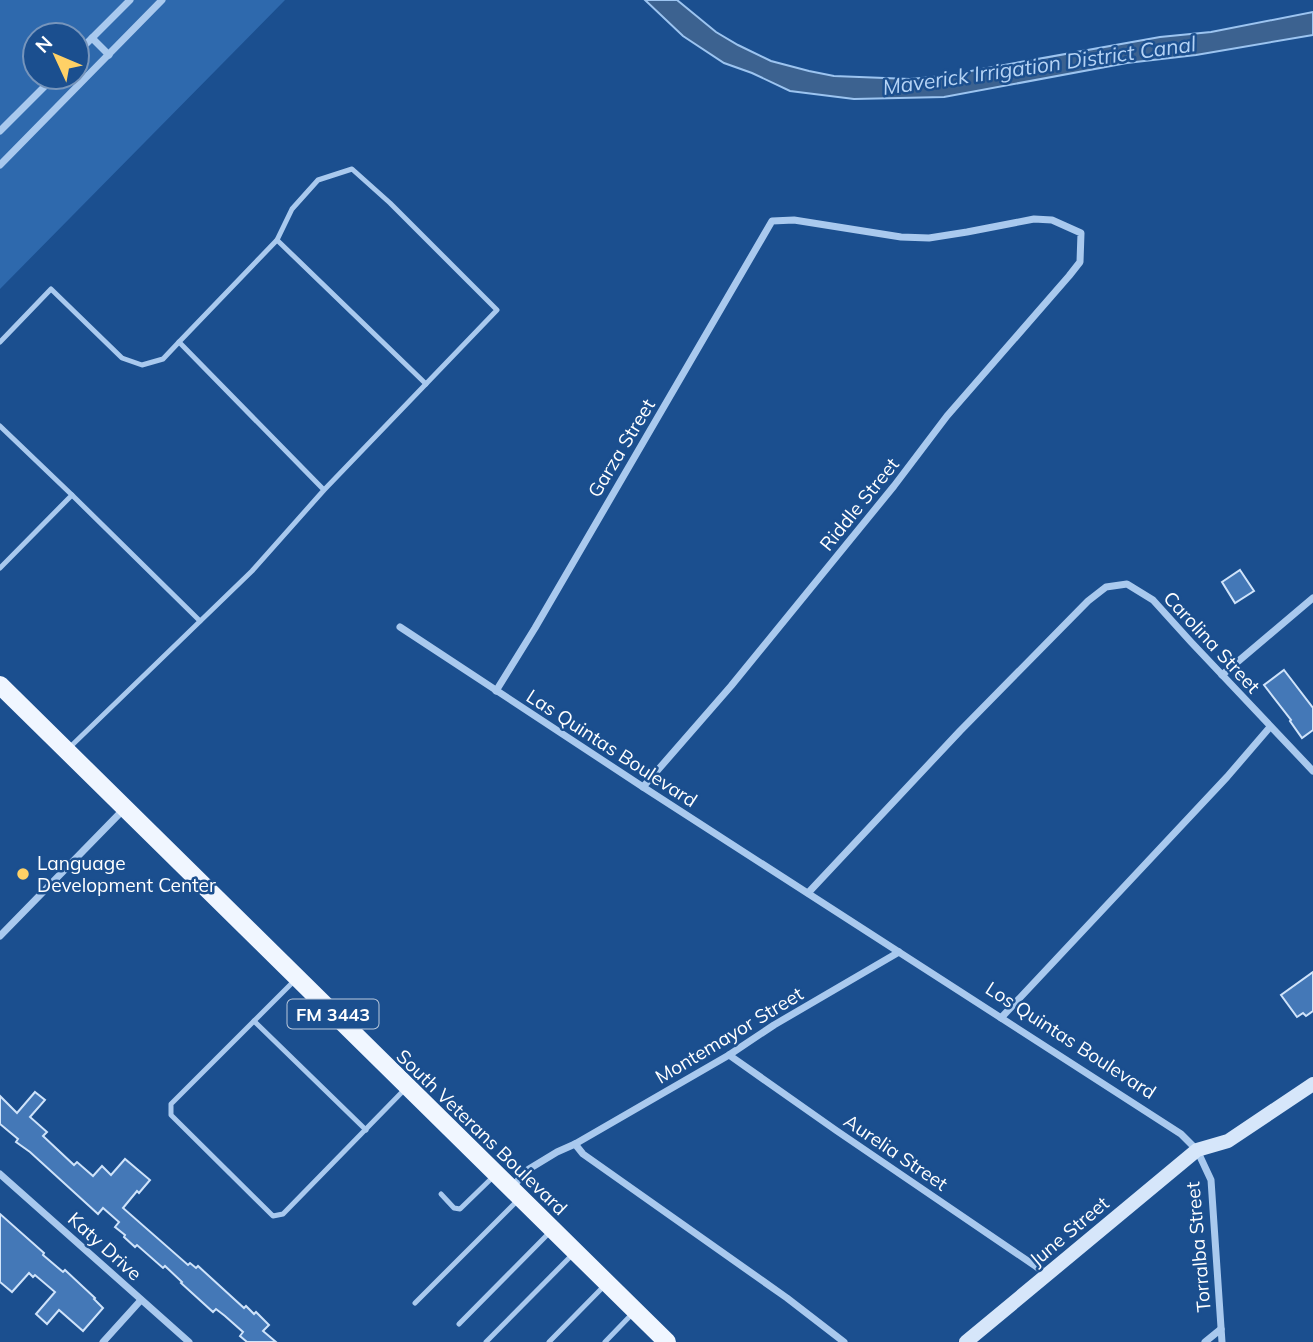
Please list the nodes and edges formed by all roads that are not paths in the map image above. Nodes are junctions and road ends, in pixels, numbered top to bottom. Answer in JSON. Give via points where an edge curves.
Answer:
{"nodes":[{"id":1,"x":130,"y":0,"type":"edge"},
{"id":2,"x":162,"y":0,"type":"edge"},
{"id":3,"x":92,"y":38,"type":"joint"},
{"id":4,"x":108,"y":55,"type":"junction"},
{"id":5,"x":40,"y":91,"type":"edge"},
{"id":6,"x":0,"y":131,"type":"edge"},
{"id":7,"x":0,"y":165,"type":"edge"},
{"id":8,"x":772,"y":221,"type":"joint"},
{"id":9,"x":277,"y":240,"type":"junction"},
{"id":10,"x":0,"y":342,"type":"edge"},
{"id":11,"x":178,"y":342,"type":"junction"},
{"id":12,"x":426,"y":384,"type":"junction"},
{"id":13,"x":0,"y":426,"type":"edge"},
{"id":14,"x":324,"y":490,"type":"junction"},
{"id":15,"x":72,"y":495,"type":"junction"},
{"id":16,"x":0,"y":568,"type":"edge"},
{"id":17,"x":1313,"y":598,"type":"edge"},
{"id":18,"x":200,"y":621,"type":"junction"},
{"id":19,"x":400,"y":627,"type":"dead end"},
{"id":20,"x":1222,"y":675,"type":"junction"},
{"id":21,"x":0,"y":685,"type":"edge"},
{"id":22,"x":496,"y":691,"type":"junction"},
{"id":23,"x":1270,"y":727,"type":"junction"},
{"id":24,"x":66,"y":751,"type":"junction"},
{"id":25,"x":1313,"y":771,"type":"edge"},
{"id":26,"x":643,"y":787,"type":"junction"},
{"id":27,"x":124,"y":809,"type":"junction"},
{"id":28,"x":808,"y":893,"type":"junction"},
{"id":29,"x":0,"y":936,"type":"edge"},
{"id":30,"x":900,"y":952,"type":"junction"},
{"id":31,"x":296,"y":978,"type":"junction"},
{"id":32,"x":1002,"y":1018,"type":"junction"},
{"id":33,"x":254,"y":1021,"type":"junction"},
{"id":34,"x":729,"y":1055,"type":"junction"},
{"id":35,"x":1313,"y":1084,"type":"edge"},
{"id":36,"x":407,"y":1087,"type":"junction"},
{"id":37,"x":366,"y":1130,"type":"junction"},
{"id":38,"x":575,"y":1144,"type":"junction"},
{"id":39,"x":1197,"y":1150,"type":"junction"},
{"id":40,"x":0,"y":1174,"type":"edge"},
{"id":41,"x":496,"y":1174,"type":"junction"},
{"id":42,"x":516,"y":1193,"type":"junction"},
{"id":43,"x":441,"y":1194,"type":"dead end"},
{"id":44,"x":553,"y":1230,"type":"junction"},
{"id":45,"x":575,"y":1251,"type":"junction"},
{"id":46,"x":1047,"y":1274,"type":"junction"},
{"id":47,"x":607,"y":1283,"type":"junction"},
{"id":48,"x":142,"y":1300,"type":"junction"},
{"id":49,"x":415,"y":1303,"type":"dead end"},
{"id":50,"x":635,"y":1310,"type":"junction"},
{"id":51,"x":459,"y":1324,"type":"dead end"},
{"id":52,"x":1221,"y":1329,"type":"junction"},
{"id":53,"x":662,"y":1341,"type":"edge"},
{"id":54,"x":103,"y":1342,"type":"edge"},
{"id":55,"x":189,"y":1342,"type":"edge"},
{"id":56,"x":486,"y":1342,"type":"edge"},
{"id":57,"x":549,"y":1342,"type":"edge"},
{"id":58,"x":604,"y":1342,"type":"edge"},
{"id":59,"x":844,"y":1342,"type":"edge"},
{"id":60,"x":967,"y":1342,"type":"edge"},
{"id":61,"x":1206,"y":1342,"type":"edge"},
{"id":62,"x":1222,"y":1342,"type":"edge"}],
"edges":[{"from":1,"to":3,"type":"street"},
{"from":2,"to":4,"type":"street"},
{"from":3,"to":4,"type":"street"},
{"from":4,"to":7,"type":"street"},
{"from":5,"to":6,"type":"street"},
{"from":8,"to":22,"type":"street","name":"Garza Street"},
{"from":8,"to":26,"type":"street","name":"Riddle Street","via":[[929,238],[1034,219],[1052,220],[1081,233],[1080,262],[947,416],[731,686]]},
{"from":9,"to":11,"type":"lane"},
{"from":9,"to":12,"type":"lane"},
{"from":9,"to":12,"type":"lane","via":[[292,209],[318,180],[352,169],[390,203],[497,310]]},
{"from":10,"to":11,"type":"lane","via":[[51,289],[122,358],[142,365],[163,359]]},
{"from":11,"to":14,"type":"lane"},
{"from":12,"to":14,"type":"lane"},
{"from":13,"to":15,"type":"lane"},
{"from":14,"to":18,"type":"lane"},
{"from":15,"to":16,"type":"lane"},
{"from":15,"to":18,"type":"lane"},
{"from":17,"to":20,"type":"street"},
{"from":18,"to":24,"type":"lane"},
{"from":19,"to":22,"type":"street","name":"Las Quintas Boulevard"},
{"from":20,"to":23,"type":"street","name":"Carolina Street"},
{"from":20,"to":28,"type":"street","name":"Carolina Street","via":[[1153,600],[1127,584],[1106,587]]},
{"from":21,"to":24,"type":"main road","name":"South Veterans Boulevard","number":"FM 3443"},
{"from":22,"to":26,"type":"street","name":"Las Quintas Boulevard"},
{"from":23,"to":25,"type":"street","name":"Carolina Street"},
{"from":23,"to":32,"type":"street"},
{"from":24,"to":27,"type":"main road","name":"South Veterans Boulevard","number":"FM 3443"},
{"from":26,"to":28,"type":"street","name":"Las Quintas Boulevard"},
{"from":27,"to":29,"type":"street"},
{"from":27,"to":31,"type":"main road","name":"South Veterans Boulevard","number":"FM 3443"},
{"from":28,"to":30,"type":"street","name":"Los Quintas Boulevard"},
{"from":30,"to":32,"type":"street","name":"Los Quintas Boulevard"},
{"from":30,"to":34,"type":"street","name":"Montemayor Street"},
{"from":31,"to":33,"type":"lane"},
{"from":31,"to":36,"type":"main road","name":"South Veterans Boulevard","number":"FM 3443"},
{"from":32,"to":39,"type":"street","name":"Los Quintas Boulevard","via":[[1181,1134]]},
{"from":33,"to":37,"type":"lane"},
{"from":33,"to":37,"type":"lane","via":[[171,1104],[171,1115],[254,1198],[273,1216],[283,1214]]},
{"from":34,"to":38,"type":"street","name":"Montemayor Street"},
{"from":34,"to":46,"type":"street","name":"Aurelia Street"},
{"from":35,"to":39,"type":"street","via":[[1228,1141]]},
{"from":36,"to":37,"type":"lane"},
{"from":36,"to":41,"type":"main road","name":"South Veterans Boulevard","number":"FM 3443"},
{"from":38,"to":42,"type":"street","name":"Montemayor Street","via":[[529,1169]]},
{"from":38,"to":59,"type":"street"},
{"from":39,"to":46,"type":"street","name":"June Street"},
{"from":39,"to":52,"type":"street","name":"Torralba Street","via":[[1211,1180]]},
{"from":40,"to":48,"type":"street","name":"Katy Drive"},
{"from":41,"to":42,"type":"main road","name":"South Veterans Boulevard","number":"FM 3443"},
{"from":41,"to":43,"type":"lane","via":[[460,1209]]},
{"from":42,"to":44,"type":"main road","name":"South Veterans Boulevard","number":"FM 3443"},
{"from":42,"to":49,"type":"lane"},
{"from":44,"to":45,"type":"main road","name":"South Veterans Boulevard","number":"FM 3443"},
{"from":44,"to":51,"type":"lane"},
{"from":45,"to":47,"type":"main road","name":"South Veterans Boulevard","number":"FM 3443"},
{"from":45,"to":56,"type":"lane"},
{"from":46,"to":60,"type":"street","name":"June Street"},
{"from":47,"to":50,"type":"main road","name":"South Veterans Boulevard","number":"FM 3443"},
{"from":47,"to":57,"type":"lane"},
{"from":48,"to":54,"type":"street"},
{"from":48,"to":55,"type":"street","name":"Katy Drive"},
{"from":50,"to":53,"type":"main road","name":"South Veterans Boulevard","number":"FM 3443"},
{"from":50,"to":58,"type":"lane"},
{"from":52,"to":61,"type":"street"},
{"from":52,"to":62,"type":"street","name":"Torralba Street"}]}
